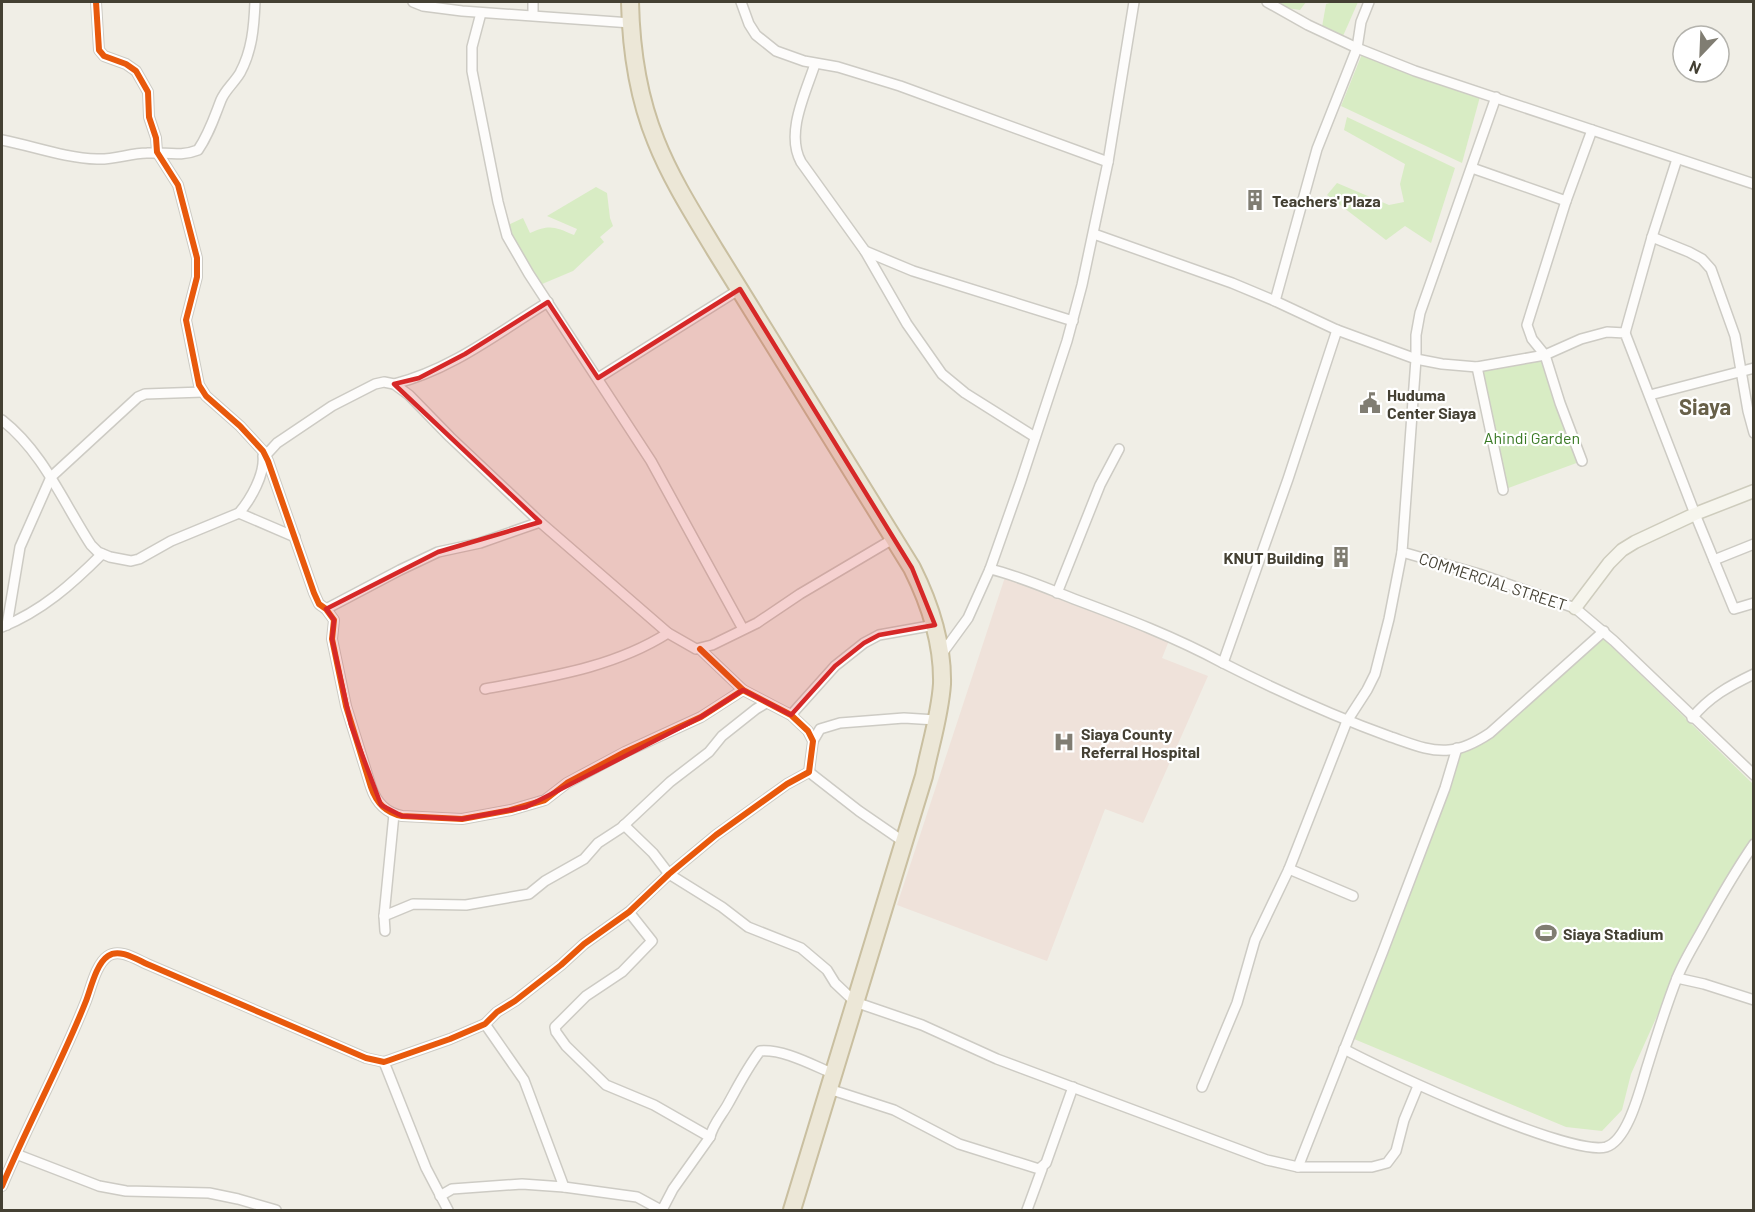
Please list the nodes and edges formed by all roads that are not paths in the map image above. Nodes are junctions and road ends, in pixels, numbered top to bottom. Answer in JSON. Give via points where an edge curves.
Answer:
{"nodes":[{"id":1,"x":96,"y":2,"type":"edge"},
{"id":2,"x":255,"y":2,"type":"edge"},
{"id":3,"x":413,"y":2,"type":"edge"},
{"id":4,"x":533,"y":2,"type":"edge"},
{"id":5,"x":630,"y":2,"type":"edge"},
{"id":6,"x":741,"y":2,"type":"edge"},
{"id":7,"x":1134,"y":2,"type":"edge"},
{"id":8,"x":1267,"y":2,"type":"edge"},
{"id":9,"x":1369,"y":2,"type":"edge"},
{"id":10,"x":481,"y":13,"type":"junction"},
{"id":11,"x":533,"y":15,"type":"junction"},
{"id":12,"x":631,"y":23,"type":"junction"},
{"id":13,"x":1357,"y":48,"type":"junction"},
{"id":14,"x":815,"y":64,"type":"junction"},
{"id":15,"x":1496,"y":97,"type":"junction"},
{"id":16,"x":1592,"y":130,"type":"junction"},
{"id":17,"x":2,"y":141,"type":"edge"},
{"id":18,"x":157,"y":152,"type":"junction"},
{"id":19,"x":1677,"y":159,"type":"junction"},
{"id":20,"x":1108,"y":162,"type":"junction"},
{"id":21,"x":1472,"y":168,"type":"junction"},
{"id":22,"x":1754,"y":184,"type":"edge"},
{"id":23,"x":1566,"y":201,"type":"junction"},
{"id":24,"x":1094,"y":234,"type":"junction"},
{"id":25,"x":1652,"y":237,"type":"junction"},
{"id":26,"x":865,"y":251,"type":"junction"},
{"id":27,"x":740,"y":289,"type":"junction"},
{"id":28,"x":1275,"y":301,"type":"junction"},
{"id":29,"x":548,"y":302,"type":"junction"},
{"id":30,"x":1073,"y":321,"type":"junction"},
{"id":31,"x":1336,"y":330,"type":"junction"},
{"id":32,"x":1625,"y":333,"type":"junction"},
{"id":33,"x":1545,"y":355,"type":"junction"},
{"id":34,"x":1416,"y":359,"type":"junction"},
{"id":35,"x":1477,"y":367,"type":"junction"},
{"id":36,"x":1754,"y":368,"type":"edge"},
{"id":37,"x":1743,"y":372,"type":"junction"},
{"id":38,"x":598,"y":378,"type":"junction"},
{"id":39,"x":394,"y":384,"type":"junction"},
{"id":40,"x":202,"y":392,"type":"junction"},
{"id":41,"x":1650,"y":395,"type":"junction"},
{"id":42,"x":2,"y":420,"type":"edge"},
{"id":43,"x":1754,"y":433,"type":"edge"},
{"id":44,"x":1035,"y":437,"type":"junction"},
{"id":45,"x":1119,"y":449,"type":"dead end"},
{"id":46,"x":264,"y":453,"type":"junction"},
{"id":47,"x":1582,"y":461,"type":"dead end"},
{"id":48,"x":51,"y":477,"type":"junction"},
{"id":49,"x":1503,"y":490,"type":"dead end"},
{"id":50,"x":1754,"y":490,"type":"edge"},
{"id":51,"x":239,"y":513,"type":"junction"},
{"id":52,"x":1695,"y":514,"type":"junction"},
{"id":53,"x":540,"y":522,"type":"junction"},
{"id":54,"x":295,"y":537,"type":"junction"},
{"id":55,"x":893,"y":538,"type":"junction"},
{"id":56,"x":1754,"y":544,"type":"edge"},
{"id":57,"x":1402,"y":552,"type":"junction"},
{"id":58,"x":102,"y":554,"type":"junction"},
{"id":59,"x":1714,"y":560,"type":"junction"},
{"id":60,"x":990,"y":569,"type":"junction"},
{"id":61,"x":1057,"y":593,"type":"junction"},
{"id":62,"x":1754,"y":603,"type":"edge"},
{"id":63,"x":1575,"y":608,"type":"junction"},
{"id":64,"x":326,"y":609,"type":"junction"},
{"id":65,"x":935,"y":625,"type":"junction"},
{"id":66,"x":4,"y":626,"type":"edge"},
{"id":67,"x":743,"y":629,"type":"junction"},
{"id":68,"x":1604,"y":631,"type":"junction"},
{"id":69,"x":668,"y":633,"type":"junction"},
{"id":70,"x":700,"y":649,"type":"junction"},
{"id":71,"x":940,"y":657,"type":"junction"},
{"id":72,"x":1224,"y":663,"type":"junction"},
{"id":73,"x":1754,"y":674,"type":"edge"},
{"id":74,"x":485,"y":689,"type":"dead end"},
{"id":75,"x":743,"y":690,"type":"junction"},
{"id":76,"x":766,"y":703,"type":"junction"},
{"id":77,"x":791,"y":715,"type":"junction"},
{"id":78,"x":1692,"y":718,"type":"junction"},
{"id":79,"x":936,"y":720,"type":"junction"},
{"id":80,"x":1347,"y":721,"type":"junction"},
{"id":81,"x":813,"y":741,"type":"junction"},
{"id":82,"x":1457,"y":748,"type":"junction"},
{"id":83,"x":809,"y":772,"type":"junction"},
{"id":84,"x":1754,"y":775,"type":"edge"},
{"id":85,"x":394,"y":814,"type":"junction"},
{"id":86,"x":624,"y":825,"type":"junction"},
{"id":87,"x":904,"y":842,"type":"junction"},
{"id":88,"x":1754,"y":844,"type":"edge"},
{"id":89,"x":1289,"y":869,"type":"junction"},
{"id":90,"x":669,"y":874,"type":"junction"},
{"id":91,"x":1353,"y":896,"type":"dead end"},
{"id":92,"x":628,"y":912,"type":"junction"},
{"id":93,"x":384,"y":916,"type":"junction"},
{"id":94,"x":386,"y":932,"type":"dead end"},
{"id":95,"x":1677,"y":978,"type":"junction"},
{"id":96,"x":1754,"y":1000,"type":"edge"},
{"id":97,"x":855,"y":1002,"type":"junction"},
{"id":98,"x":485,"y":1023,"type":"junction"},
{"id":99,"x":1344,"y":1049,"type":"junction"},
{"id":100,"x":384,"y":1062,"type":"junction"},
{"id":101,"x":832,"y":1082,"type":"junction"},
{"id":102,"x":1418,"y":1086,"type":"junction"},
{"id":103,"x":1073,"y":1087,"type":"junction"},
{"id":104,"x":1202,"y":1087,"type":"dead end"},
{"id":105,"x":710,"y":1137,"type":"junction"},
{"id":106,"x":16,"y":1154,"type":"junction"},
{"id":107,"x":1298,"y":1167,"type":"junction"},
{"id":108,"x":1042,"y":1169,"type":"junction"},
{"id":109,"x":3,"y":1181,"type":"edge"},
{"id":110,"x":564,"y":1187,"type":"junction"},
{"id":111,"x":440,"y":1196,"type":"junction"},
{"id":112,"x":276,"y":1210,"type":"edge"},
{"id":113,"x":448,"y":1210,"type":"edge"},
{"id":114,"x":661,"y":1210,"type":"edge"},
{"id":115,"x":792,"y":1210,"type":"edge"},
{"id":116,"x":1027,"y":1210,"type":"edge"}],
"edges":[{"from":1,"to":18,"type":"street","via":[[99,50],[135,71],[148,92]]},
{"from":2,"to":18,"type":"street","via":[[253,38],[246,61],[222,99],[205,140],[191,153]]},
{"from":3,"to":10,"type":"street"},
{"from":4,"to":11,"type":"street"},
{"from":5,"to":12,"type":"highway"},
{"from":6,"to":14,"type":"street","via":[[749,24],[764,43]]},
{"from":7,"to":20,"type":"street"},
{"from":8,"to":13,"type":"street"},
{"from":9,"to":13,"type":"street"},
{"from":10,"to":11,"type":"street"},
{"from":10,"to":29,"type":"street","via":[[471,58],[498,202],[512,244]]},
{"from":11,"to":12,"type":"street"},
{"from":12,"to":27,"type":"highway","via":[[637,78],[656,141],[690,208]]},
{"from":13,"to":15,"type":"street"},
{"from":13,"to":28,"type":"street","via":[[1317,149]]},
{"from":14,"to":20,"type":"street","via":[[900,86]]},
{"from":14,"to":26,"type":"street","via":[[797,124],[798,155]]},
{"from":15,"to":16,"type":"street"},
{"from":15,"to":21,"type":"street","name":"COMMERCIAL STREET"},
{"from":16,"to":19,"type":"street"},
{"from":16,"to":23,"type":"street"},
{"from":17,"to":18,"type":"street","via":[[97,159]]},
{"from":18,"to":40,"type":"street","via":[[178,185],[193,239],[197,277],[186,320]]},
{"from":19,"to":22,"type":"street"},
{"from":19,"to":25,"type":"street"},
{"from":20,"to":24,"type":"street"},
{"from":21,"to":23,"type":"street"},
{"from":21,"to":34,"type":"street","name":"COMMERCIAL STREET","via":[[1420,313]]},
{"from":23,"to":33,"type":"street","via":[[1527,325]]},
{"from":24,"to":28,"type":"street"},
{"from":24,"to":30,"type":"street"},
{"from":25,"to":32,"type":"street"},
{"from":25,"to":37,"type":"street","via":[[1689,252],[1711,269],[1735,336]]},
{"from":26,"to":30,"type":"street","via":[[905,268]]},
{"from":26,"to":44,"type":"street","via":[[907,324],[942,374]]},
{"from":27,"to":38,"type":"street"},
{"from":27,"to":55,"type":"highway"},
{"from":28,"to":31,"type":"street"},
{"from":29,"to":38,"type":"street"},
{"from":29,"to":39,"type":"street","via":[[426,375]]},
{"from":30,"to":44,"type":"street"},
{"from":31,"to":34,"type":"street"},
{"from":31,"to":72,"type":"street"},
{"from":32,"to":33,"type":"street","via":[[1607,332],[1581,339]]},
{"from":32,"to":41,"type":"street"},
{"from":33,"to":35,"type":"street"},
{"from":33,"to":47,"type":"street"},
{"from":34,"to":35,"type":"street"},
{"from":34,"to":57,"type":"street","name":"COMMERCIAL STREET"},
{"from":35,"to":49,"type":"street"},
{"from":36,"to":37,"type":"street"},
{"from":37,"to":41,"type":"street"},
{"from":37,"to":43,"type":"street"},
{"from":38,"to":67,"type":"street","via":[[651,461]]},
{"from":39,"to":46,"type":"street","via":[[375,384],[332,406]]},
{"from":39,"to":53,"type":"street"},
{"from":40,"to":46,"type":"street"},
{"from":40,"to":48,"type":"street","via":[[138,397]]},
{"from":41,"to":52,"type":"street"},
{"from":42,"to":48,"type":"street","via":[[21,436]]},
{"from":44,"to":60,"type":"street"},
{"from":45,"to":61,"type":"street","via":[[1100,485]]},
{"from":46,"to":51,"type":"street","via":[[261,473]]},
{"from":46,"to":54,"type":"street"},
{"from":48,"to":58,"type":"street","via":[[91,545]]},
{"from":48,"to":66,"type":"street","via":[[20,547]]},
{"from":50,"to":52,"type":"main road"},
{"from":51,"to":54,"type":"street"},
{"from":51,"to":58,"type":"street","via":[[139,559],[122,560]]},
{"from":52,"to":59,"type":"street"},
{"from":52,"to":63,"type":"main road","via":[[1622,550]]},
{"from":53,"to":64,"type":"street","via":[[480,543],[438,552]]},
{"from":53,"to":69,"type":"street"},
{"from":54,"to":64,"type":"street","via":[[314,593]]},
{"from":55,"to":65,"type":"highway","via":[[919,583]]},
{"from":55,"to":67,"type":"street"},
{"from":56,"to":59,"type":"street"},
{"from":57,"to":63,"type":"street","name":"COMMERCIAL STREET"},
{"from":57,"to":80,"type":"street","via":[[1377,665]]},
{"from":58,"to":66,"type":"street","via":[[50,602]]},
{"from":59,"to":62,"type":"street","via":[[1734,609]]},
{"from":60,"to":61,"type":"street"},
{"from":60,"to":71,"type":"street","via":[[968,618]]},
{"from":61,"to":72,"type":"street","via":[[1175,638]]},
{"from":63,"to":68,"type":"street","name":"COMMERCIAL STREET"},
{"from":64,"to":85,"type":"street","via":[[334,620],[332,639],[346,706],[371,787],[375,798]]},
{"from":65,"to":71,"type":"highway"},
{"from":65,"to":77,"type":"street","via":[[879,635],[864,643],[835,666]]},
{"from":67,"to":70,"type":"street"},
{"from":68,"to":78,"type":"street","name":"COMMERCIAL STREET"},
{"from":68,"to":82,"type":"street","via":[[1490,733]]},
{"from":69,"to":70,"type":"street","via":[[683,644]]},
{"from":69,"to":74,"type":"street","via":[[591,667]]},
{"from":70,"to":75,"type":"street"},
{"from":71,"to":79,"type":"highway","via":[[942,685]]},
{"from":72,"to":80,"type":"street"},
{"from":73,"to":78,"type":"street","via":[[1721,691]]},
{"from":75,"to":76,"type":"street"},
{"from":75,"to":85,"type":"street","via":[[701,717],[625,752],[567,783],[545,800],[526,807],[462,819]]},
{"from":76,"to":77,"type":"street"},
{"from":76,"to":86,"type":"street","via":[[722,736],[709,752]]},
{"from":77,"to":81,"type":"street"},
{"from":78,"to":84,"type":"street","name":"COMMERCIAL STREET"},
{"from":79,"to":81,"type":"street","via":[[840,723],[820,729]]},
{"from":79,"to":87,"type":"highway"},
{"from":80,"to":82,"type":"street","via":[[1418,746],[1436,750]]},
{"from":80,"to":89,"type":"street"},
{"from":81,"to":83,"type":"street"},
{"from":82,"to":99,"type":"street"},
{"from":83,"to":87,"type":"street"},
{"from":83,"to":90,"type":"street","via":[[716,835]]},
{"from":85,"to":93,"type":"street"},
{"from":86,"to":90,"type":"street"},
{"from":86,"to":93,"type":"street","via":[[606,836],[584,860],[529,894],[466,905],[413,904]]},
{"from":87,"to":97,"type":"highway"},
{"from":88,"to":95,"type":"street"},
{"from":89,"to":91,"type":"street"},
{"from":89,"to":104,"type":"street","via":[[1255,940],[1237,1003]]},
{"from":90,"to":92,"type":"street"},
{"from":90,"to":97,"type":"street","via":[[748,927],[801,948]]},
{"from":92,"to":98,"type":"street"},
{"from":92,"to":105,"type":"street","via":[[652,941],[622,972],[572,1009],[555,1027],[556,1032],[606,1085],[654,1105]]},
{"from":93,"to":94,"type":"street"},
{"from":95,"to":96,"type":"street"},
{"from":95,"to":102,"type":"street","via":[[1630,1118],[1621,1135],[1606,1147],[1581,1146],[1554,1138]]},
{"from":97,"to":101,"type":"highway"},
{"from":97,"to":103,"type":"street"},
{"from":98,"to":100,"type":"street"},
{"from":98,"to":110,"type":"street","via":[[524,1080]]},
{"from":99,"to":102,"type":"street"},
{"from":99,"to":107,"type":"street"},
{"from":100,"to":106,"type":"street","via":[[366,1058],[114,953],[100,967]]},
{"from":100,"to":111,"type":"street"},
{"from":101,"to":105,"type":"street","via":[[787,1056],[760,1051]]},
{"from":101,"to":108,"type":"street","via":[[959,1144]]},
{"from":101,"to":115,"type":"highway"},
{"from":102,"to":107,"type":"street","via":[[1396,1151],[1387,1162],[1372,1167]]},
{"from":103,"to":107,"type":"street","via":[[1267,1160]]},
{"from":103,"to":108,"type":"street"},
{"from":105,"to":114,"type":"street"},
{"from":106,"to":109,"type":"street"},
{"from":106,"to":112,"type":"street","via":[[99,1186],[209,1193]]},
{"from":108,"to":116,"type":"street"},
{"from":110,"to":111,"type":"street","via":[[472,1186],[452,1189]]},
{"from":110,"to":114,"type":"street","via":[[637,1197]]},
{"from":111,"to":113,"type":"street"}]}
